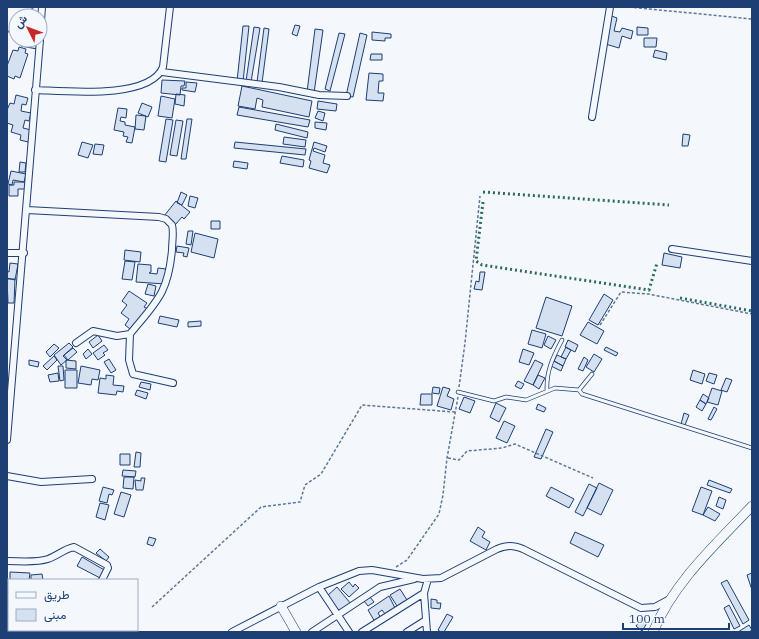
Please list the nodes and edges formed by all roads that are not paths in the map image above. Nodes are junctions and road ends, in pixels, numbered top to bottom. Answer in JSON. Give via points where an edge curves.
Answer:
{"nodes":[{"id":1,"x":170,"y":7,"type":"edge"},
{"id":2,"x":610,"y":7,"type":"edge"},
{"id":3,"x":39,"y":48,"type":"edge"},
{"id":4,"x":162,"y":72,"type":"junction"},
{"id":5,"x":35,"y":90,"type":"junction"},
{"id":6,"x":346,"y":96,"type":"dead end"},
{"id":7,"x":592,"y":117,"type":"dead end"},
{"id":8,"x":27,"y":210,"type":"junction"},
{"id":9,"x":672,"y":250,"type":"dead end"},
{"id":10,"x":7,"y":253,"type":"edge"},
{"id":11,"x":24,"y":253,"type":"junction"},
{"id":12,"x":752,"y":261,"type":"edge"},
{"id":13,"x":130,"y":334,"type":"junction"},
{"id":14,"x":562,"y":340,"type":"dead end"},
{"id":15,"x":76,"y":343,"type":"dead end"},
{"id":16,"x":592,"y":374,"type":"dead end"},
{"id":17,"x":173,"y":383,"type":"dead end"},
{"id":18,"x":579,"y":390,"type":"junction"},
{"id":19,"x":547,"y":391,"type":"junction"},
{"id":20,"x":458,"y":392,"type":"dead end"},
{"id":21,"x":7,"y":440,"type":"edge"},
{"id":22,"x":752,"y":448,"type":"edge"},
{"id":23,"x":7,"y":476,"type":"edge"},
{"id":24,"x":92,"y":479,"type":"dead end"},
{"id":25,"x":752,"y":506,"type":"edge"},
{"id":26,"x":7,"y":561,"type":"edge"},
{"id":27,"x":417,"y":578,"type":"junction"},
{"id":28,"x":102,"y":579,"type":"edge"},
{"id":29,"x":428,"y":579,"type":"junction"},
{"id":30,"x":319,"y":587,"type":"junction"},
{"id":31,"x":424,"y":593,"type":"junction"},
{"id":32,"x":668,"y":600,"type":"junction"},
{"id":33,"x":281,"y":606,"type":"junction"},
{"id":34,"x":338,"y":616,"type":"junction"},
{"id":35,"x":426,"y":620,"type":"junction"},
{"id":36,"x":232,"y":632,"type":"edge"},
{"id":37,"x":296,"y":632,"type":"edge"},
{"id":38,"x":312,"y":632,"type":"edge"},
{"id":39,"x":349,"y":632,"type":"edge"},
{"id":40,"x":362,"y":632,"type":"edge"},
{"id":41,"x":407,"y":632,"type":"edge"},
{"id":42,"x":427,"y":632,"type":"edge"},
{"id":43,"x":652,"y":632,"type":"edge"}],
"edges":[{"from":1,"to":4,"type":"street"},
{"from":2,"to":7,"type":"street"},
{"from":3,"to":5,"type":"street"},
{"from":4,"to":5,"type":"street","via":[[150,82],[122,89],[84,92]]},
{"from":4,"to":6,"type":"street","via":[[279,87],[320,95]]},
{"from":5,"to":8,"type":"street"},
{"from":8,"to":11,"type":"street"},
{"from":8,"to":13,"type":"street","via":[[159,217],[170,222],[173,228],[171,261],[163,293]]},
{"from":9,"to":12,"type":"street"},
{"from":10,"to":11,"type":"street"},
{"from":11,"to":21,"type":"street"},
{"from":13,"to":15,"type":"street","via":[[117,336],[93,331]]},
{"from":13,"to":17,"type":"street","via":[[129,360],[134,374]]},
{"from":14,"to":19,"type":"lane","via":[[546,379]]},
{"from":16,"to":18,"type":"lane"},
{"from":18,"to":19,"type":"lane","via":[[554,388]]},
{"from":18,"to":22,"type":"lane","via":[[582,394]]},
{"from":19,"to":20,"type":"lane","via":[[526,400],[506,397],[494,401]]},
{"from":23,"to":24,"type":"street","via":[[41,482]]},
{"from":25,"to":32,"type":"main road","via":[[693,568]]},
{"from":26,"to":28,"type":"street","via":[[38,561],[74,547],[108,565]]},
{"from":27,"to":29,"type":"street"},
{"from":27,"to":30,"type":"street","via":[[372,570],[359,571]]},
{"from":27,"to":34,"type":"street","via":[[380,587]]},
{"from":29,"to":31,"type":"street"},
{"from":29,"to":32,"type":"street","via":[[448,576],[497,548],[515,546],[641,608],[655,607]]},
{"from":30,"to":33,"type":"street"},
{"from":30,"to":34,"type":"street"},
{"from":31,"to":35,"type":"street"},
{"from":31,"to":40,"type":"street"},
{"from":32,"to":43,"type":"main road"},
{"from":33,"to":36,"type":"street"},
{"from":33,"to":37,"type":"main road"},
{"from":34,"to":38,"type":"street"},
{"from":34,"to":39,"type":"street"},
{"from":35,"to":41,"type":"street"},
{"from":35,"to":42,"type":"street"}]}
